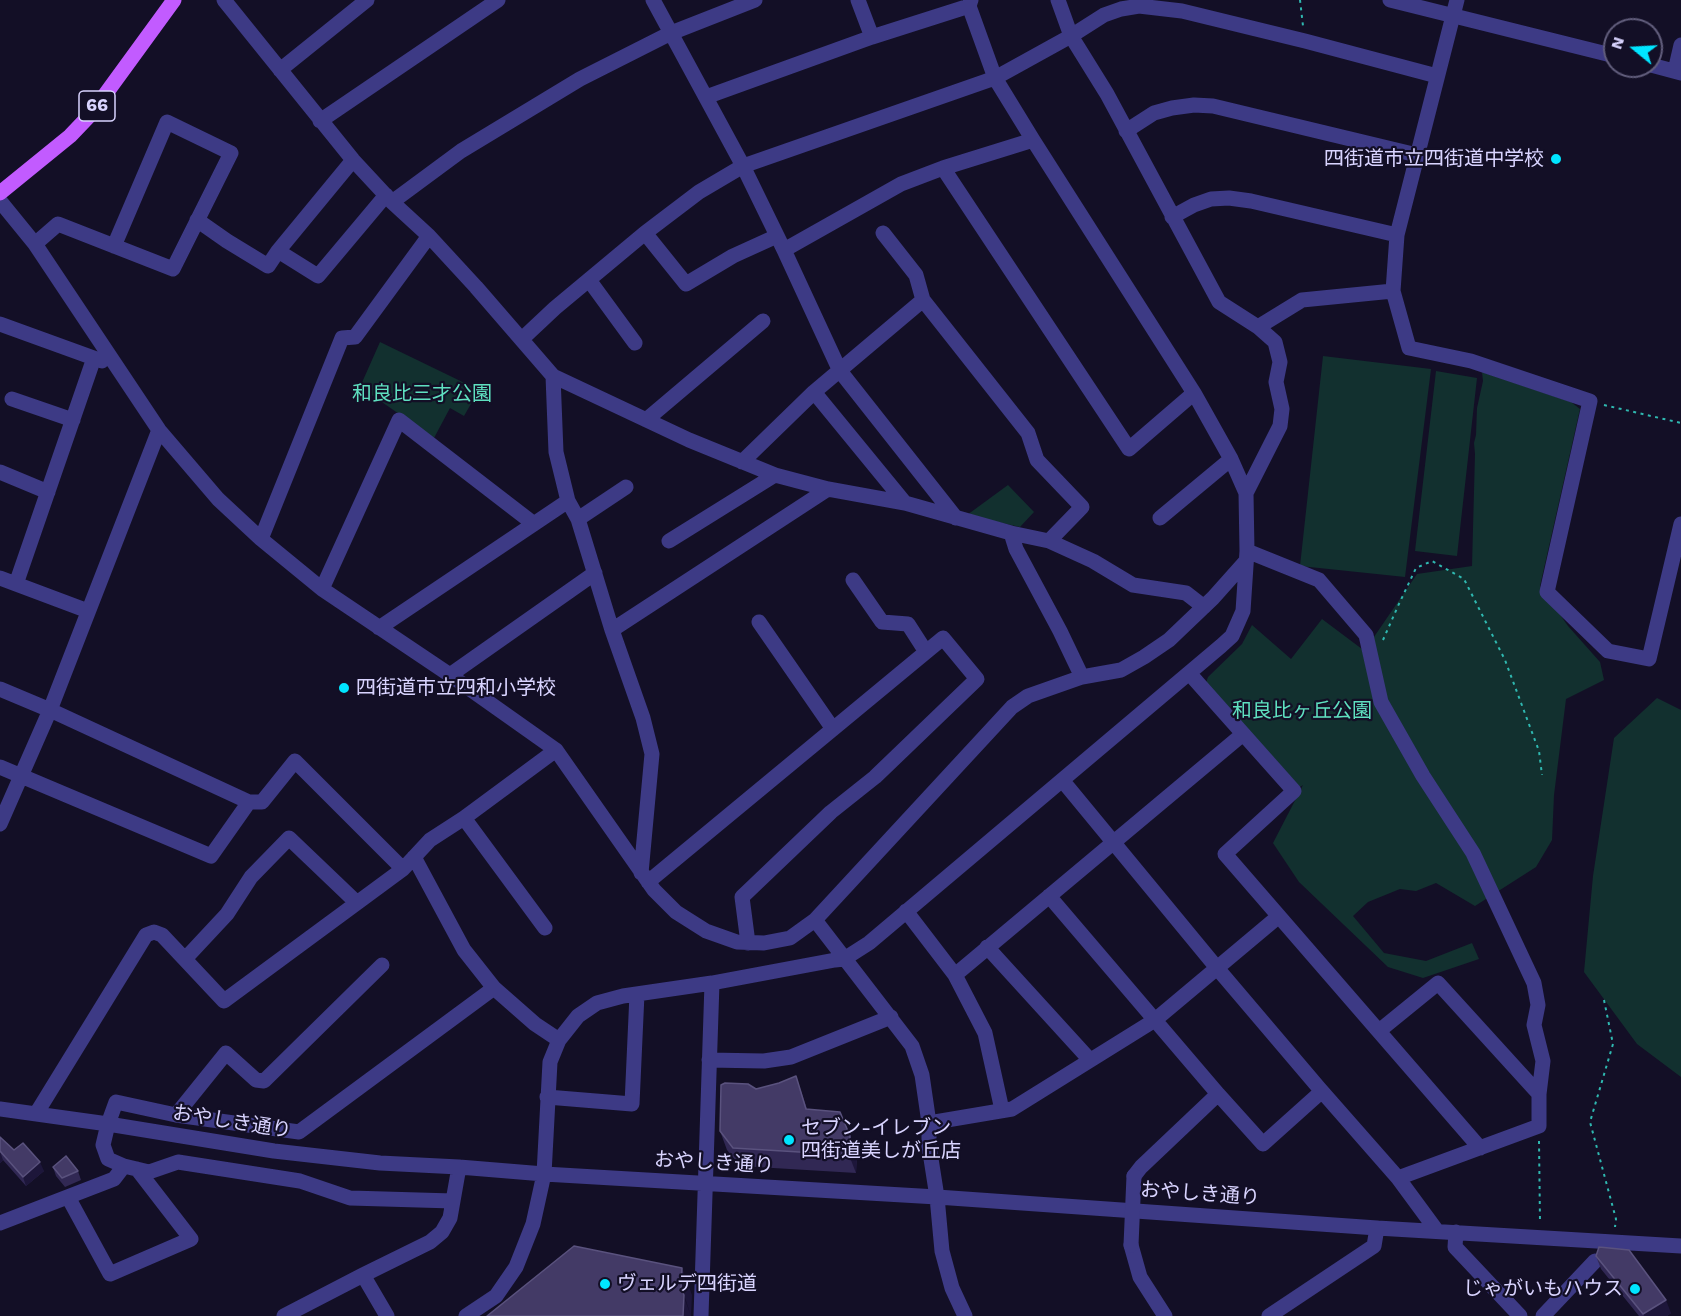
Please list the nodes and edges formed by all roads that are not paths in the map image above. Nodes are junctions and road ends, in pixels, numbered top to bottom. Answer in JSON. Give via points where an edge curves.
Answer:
{"nodes":[{"id":1,"x":174,"y":0,"type":"edge"},
{"id":2,"x":224,"y":0,"type":"edge"},
{"id":3,"x":367,"y":0,"type":"edge"},
{"id":4,"x":498,"y":0,"type":"edge"},
{"id":5,"x":653,"y":0,"type":"edge"},
{"id":6,"x":755,"y":0,"type":"edge"},
{"id":7,"x":858,"y":0,"type":"edge"},
{"id":8,"x":1058,"y":0,"type":"edge"},
{"id":9,"x":1390,"y":0,"type":"edge"},
{"id":10,"x":970,"y":3,"type":"edge"},
{"id":11,"x":1181,"y":6,"type":"edge"},
{"id":12,"x":1455,"y":8,"type":"edge"},
{"id":13,"x":671,"y":33,"type":"junction"},
{"id":14,"x":1071,"y":36,"type":"junction"},
{"id":15,"x":872,"y":37,"type":"junction"},
{"id":16,"x":1681,"y":45,"type":"edge"},
{"id":17,"x":1603,"y":52,"type":"edge"},
{"id":18,"x":1663,"y":68,"type":"edge"},
{"id":19,"x":280,"y":70,"type":"junction"},
{"id":20,"x":1678,"y":72,"type":"edge"},
{"id":21,"x":1437,"y":76,"type":"junction"},
{"id":22,"x":995,"y":78,"type":"junction"},
{"id":23,"x":706,"y":97,"type":"junction"},
{"id":24,"x":321,"y":121,"type":"junction"},
{"id":25,"x":1126,"y":131,"type":"junction"},
{"id":26,"x":1032,"y":140,"type":"junction"},
{"id":27,"x":1417,"y":155,"type":"junction"},
{"id":28,"x":353,"y":160,"type":"junction"},
{"id":29,"x":743,"y":166,"type":"junction"},
{"id":30,"x":944,"y":168,"type":"junction"},
{"id":31,"x":0,"y":193,"type":"edge"},
{"id":32,"x":389,"y":199,"type":"junction"},
{"id":33,"x":0,"y":201,"type":"edge"},
{"id":34,"x":1173,"y":217,"type":"junction"},
{"id":35,"x":197,"y":220,"type":"junction"},
{"id":36,"x":645,"y":233,"type":"junction"},
{"id":37,"x":883,"y":233,"type":"dead end"},
{"id":38,"x":1396,"y":235,"type":"junction"},
{"id":39,"x":429,"y":236,"type":"junction"},
{"id":40,"x":777,"y":236,"type":"junction"},
{"id":41,"x":34,"y":244,"type":"junction"},
{"id":42,"x":114,"y":246,"type":"junction"},
{"id":43,"x":784,"y":250,"type":"junction"},
{"id":44,"x":278,"y":251,"type":"junction"},
{"id":45,"x":589,"y":280,"type":"junction"},
{"id":46,"x":1394,"y":291,"type":"junction"},
{"id":47,"x":923,"y":300,"type":"junction"},
{"id":48,"x":764,"y":321,"type":"dead end"},
{"id":49,"x":0,"y":324,"type":"edge"},
{"id":50,"x":1258,"y":327,"type":"junction"},
{"id":51,"x":522,"y":339,"type":"junction"},
{"id":52,"x":635,"y":343,"type":"dead end"},
{"id":53,"x":94,"y":358,"type":"junction"},
{"id":54,"x":116,"y":366,"type":"junction"},
{"id":55,"x":840,"y":371,"type":"junction"},
{"id":56,"x":553,"y":376,"type":"junction"},
{"id":57,"x":814,"y":392,"type":"junction"},
{"id":58,"x":1194,"y":393,"type":"junction"},
{"id":59,"x":12,"y":399,"type":"dead end"},
{"id":60,"x":73,"y":420,"type":"junction"},
{"id":61,"x":646,"y":420,"type":"junction"},
{"id":62,"x":159,"y":430,"type":"junction"},
{"id":63,"x":1231,"y":459,"type":"junction"},
{"id":64,"x":742,"y":462,"type":"junction"},
{"id":65,"x":0,"y":472,"type":"edge"},
{"id":66,"x":776,"y":475,"type":"junction"},
{"id":67,"x":626,"y":487,"type":"dead end"},
{"id":68,"x":828,"y":489,"type":"junction"},
{"id":69,"x":48,"y":492,"type":"junction"},
{"id":70,"x":1246,"y":494,"type":"junction"},
{"id":71,"x":568,"y":501,"type":"junction"},
{"id":72,"x":904,"y":503,"type":"junction"},
{"id":73,"x":956,"y":518,"type":"junction"},
{"id":74,"x":1160,"y":518,"type":"dead end"},
{"id":75,"x":578,"y":519,"type":"junction"},
{"id":76,"x":534,"y":524,"type":"junction"},
{"id":77,"x":1681,"y":524,"type":"edge"},
{"id":78,"x":1011,"y":533,"type":"junction"},
{"id":79,"x":261,"y":539,"type":"junction"},
{"id":80,"x":1049,"y":540,"type":"junction"},
{"id":81,"x":669,"y":542,"type":"dead end"},
{"id":82,"x":1247,"y":556,"type":"junction"},
{"id":83,"x":595,"y":573,"type":"junction"},
{"id":84,"x":0,"y":578,"type":"edge"},
{"id":85,"x":853,"y":580,"type":"dead end"},
{"id":86,"x":16,"y":584,"type":"junction"},
{"id":87,"x":322,"y":589,"type":"junction"},
{"id":88,"x":1204,"y":607,"type":"junction"},
{"id":89,"x":88,"y":611,"type":"junction"},
{"id":90,"x":759,"y":622,"type":"dead end"},
{"id":91,"x":379,"y":628,"type":"junction"},
{"id":92,"x":612,"y":630,"type":"junction"},
{"id":93,"x":927,"y":651,"type":"junction"},
{"id":94,"x":1189,"y":673,"type":"junction"},
{"id":95,"x":450,"y":675,"type":"junction"},
{"id":96,"x":1082,"y":677,"type":"junction"},
{"id":97,"x":0,"y":689,"type":"edge"},
{"id":98,"x":50,"y":710,"type":"junction"},
{"id":99,"x":833,"y":729,"type":"junction"},
{"id":100,"x":1243,"y":734,"type":"junction"},
{"id":101,"x":556,"y":750,"type":"junction"},
{"id":102,"x":0,"y":767,"type":"edge"},
{"id":103,"x":21,"y":776,"type":"junction"},
{"id":104,"x":1062,"y":780,"type":"junction"},
{"id":105,"x":249,"y":802,"type":"junction"},
{"id":106,"x":464,"y":819,"type":"junction"},
{"id":107,"x":0,"y":824,"type":"edge"},
{"id":108,"x":1113,"y":842,"type":"junction"},
{"id":109,"x":414,"y":857,"type":"junction"},
{"id":110,"x":403,"y":868,"type":"junction"},
{"id":111,"x":645,"y":878,"type":"junction"},
{"id":112,"x":1050,"y":896,"type":"junction"},
{"id":113,"x":356,"y":902,"type":"junction"},
{"id":114,"x":906,"y":911,"type":"junction"},
{"id":115,"x":1279,"y":916,"type":"junction"},
{"id":116,"x":815,"y":920,"type":"junction"},
{"id":117,"x":544,"y":927,"type":"dead end"},
{"id":118,"x":748,"y":944,"type":"junction"},
{"id":119,"x":987,"y":947,"type":"junction"},
{"id":120,"x":185,"y":959,"type":"junction"},
{"id":121,"x":844,"y":959,"type":"junction"},
{"id":122,"x":382,"y":965,"type":"dead end"},
{"id":123,"x":1217,"y":968,"type":"junction"},
{"id":124,"x":955,"y":975,"type":"junction"},
{"id":125,"x":712,"y":983,"type":"junction"},
{"id":126,"x":494,"y":988,"type":"junction"},
{"id":127,"x":637,"y":994,"type":"junction"},
{"id":128,"x":891,"y":1017,"type":"junction"},
{"id":129,"x":1155,"y":1020,"type":"junction"},
{"id":130,"x":1379,"y":1031,"type":"junction"},
{"id":131,"x":560,"y":1040,"type":"junction"},
{"id":132,"x":709,"y":1060,"type":"junction"},
{"id":133,"x":1090,"y":1060,"type":"junction"},
{"id":134,"x":1321,"y":1092,"type":"junction"},
{"id":135,"x":1218,"y":1094,"type":"junction"},
{"id":136,"x":1539,"y":1094,"type":"junction"},
{"id":137,"x":547,"y":1097,"type":"junction"},
{"id":138,"x":0,"y":1110,"type":"edge"},
{"id":139,"x":1002,"y":1110,"type":"junction"},
{"id":140,"x":36,"y":1114,"type":"junction"},
{"id":141,"x":177,"y":1115,"type":"junction"},
{"id":142,"x":929,"y":1123,"type":"junction"},
{"id":143,"x":108,"y":1124,"type":"junction"},
{"id":144,"x":1480,"y":1148,"type":"junction"},
{"id":145,"x":459,"y":1167,"type":"junction"},
{"id":146,"x":130,"y":1168,"type":"junction"},
{"id":147,"x":544,"y":1174,"type":"junction"},
{"id":148,"x":1398,"y":1178,"type":"junction"},
{"id":149,"x":706,"y":1183,"type":"junction"},
{"id":150,"x":68,"y":1197,"type":"junction"},
{"id":151,"x":937,"y":1197,"type":"junction"},
{"id":152,"x":453,"y":1201,"type":"junction"},
{"id":153,"x":0,"y":1223,"type":"edge"},
{"id":154,"x":1377,"y":1228,"type":"junction"},
{"id":155,"x":1437,"y":1231,"type":"junction"},
{"id":156,"x":1456,"y":1232,"type":"junction"},
{"id":157,"x":1681,"y":1246,"type":"edge"},
{"id":158,"x":1595,"y":1261,"type":"edge"},
{"id":159,"x":363,"y":1275,"type":"junction"},
{"id":160,"x":284,"y":1316,"type":"edge"},
{"id":161,"x":387,"y":1316,"type":"edge"},
{"id":162,"x":466,"y":1316,"type":"edge"},
{"id":163,"x":701,"y":1316,"type":"edge"},
{"id":164,"x":964,"y":1316,"type":"edge"},
{"id":165,"x":1165,"y":1316,"type":"edge"},
{"id":166,"x":1269,"y":1316,"type":"edge"},
{"id":167,"x":1520,"y":1316,"type":"edge"},
{"id":168,"x":1543,"y":1316,"type":"edge"}],
"edges":[{"from":1,"to":31,"type":"main road","number":"66","via":[[91,114]]},
{"from":2,"to":19,"type":"street"},
{"from":3,"to":19,"type":"street"},
{"from":4,"to":24,"type":"street"},
{"from":5,"to":13,"type":"street"},
{"from":6,"to":13,"type":"street"},
{"from":7,"to":15,"type":"street"},
{"from":8,"to":14,"type":"street"},
{"from":9,"to":12,"type":"street"},
{"from":10,"to":15,"type":"street"},
{"from":10,"to":22,"type":"street"},
{"from":11,"to":14,"type":"street","via":[[1121,9]]},
{"from":11,"to":21,"type":"street"},
{"from":12,"to":17,"type":"street"},
{"from":12,"to":21,"type":"street"},
{"from":13,"to":23,"type":"street"},
{"from":13,"to":32,"type":"street","via":[[580,79]]},
{"from":14,"to":22,"type":"street"},
{"from":14,"to":25,"type":"street"},
{"from":15,"to":23,"type":"street"},
{"from":16,"to":20,"type":"street"},
{"from":18,"to":20,"type":"street"},
{"from":19,"to":24,"type":"street"},
{"from":21,"to":27,"type":"street"},
{"from":22,"to":26,"type":"street"},
{"from":22,"to":29,"type":"street"},
{"from":23,"to":29,"type":"street"},
{"from":24,"to":28,"type":"street"},
{"from":25,"to":27,"type":"street","via":[[1154,113],[1194,105],[1213,106]]},
{"from":25,"to":34,"type":"street"},
{"from":26,"to":30,"type":"street"},
{"from":26,"to":58,"type":"street"},
{"from":27,"to":38,"type":"street"},
{"from":28,"to":32,"type":"street"},
{"from":28,"to":44,"type":"street"},
{"from":29,"to":36,"type":"street","via":[[699,192]]},
{"from":29,"to":40,"type":"street"},
{"from":30,"to":43,"type":"street","via":[[901,184]]},
{"from":30,"to":58,"type":"street","via":[[1129,449]]},
{"from":32,"to":39,"type":"street"},
{"from":32,"to":44,"type":"street","via":[[318,276]]},
{"from":33,"to":41,"type":"street"},
{"from":34,"to":38,"type":"street","via":[[1211,199],[1228,198]]},
{"from":34,"to":50,"type":"street","via":[[1219,302]]},
{"from":35,"to":42,"type":"street","via":[[173,269]]},
{"from":35,"to":42,"type":"street","via":[[231,153],[167,122]]},
{"from":35,"to":44,"type":"street","via":[[268,266]]},
{"from":36,"to":40,"type":"street","via":[[686,284],[733,255]]},
{"from":36,"to":45,"type":"street"},
{"from":37,"to":47,"type":"street","via":[[916,275]]},
{"from":38,"to":46,"type":"street"},
{"from":39,"to":51,"type":"street"},
{"from":39,"to":79,"type":"street","via":[[356,337],[342,338]]},
{"from":40,"to":43,"type":"street"},
{"from":41,"to":42,"type":"street","via":[[58,224]]},
{"from":41,"to":54,"type":"street"},
{"from":43,"to":55,"type":"street"},
{"from":45,"to":51,"type":"street"},
{"from":45,"to":52,"type":"street"},
{"from":46,"to":50,"type":"street","via":[[1302,300]]},
{"from":46,"to":77,"type":"street","via":[[1409,348],[1471,361],[1590,401],[1547,592],[1608,651],[1649,659]]},
{"from":47,"to":55,"type":"street"},
{"from":47,"to":80,"type":"street","via":[[1028,434],[1037,460],[1082,507]]},
{"from":48,"to":61,"type":"street"},
{"from":49,"to":53,"type":"street"},
{"from":50,"to":70,"type":"street","via":[[1275,342],[1280,362],[1276,382],[1282,410],[1280,426]]},
{"from":51,"to":56,"type":"street"},
{"from":53,"to":54,"type":"street"},
{"from":53,"to":60,"type":"street"},
{"from":54,"to":62,"type":"street"},
{"from":55,"to":57,"type":"street"},
{"from":55,"to":73,"type":"street"},
{"from":56,"to":61,"type":"street"},
{"from":56,"to":71,"type":"street","via":[[556,452]]},
{"from":57,"to":64,"type":"street"},
{"from":57,"to":72,"type":"street"},
{"from":58,"to":63,"type":"street"},
{"from":59,"to":60,"type":"street"},
{"from":60,"to":69,"type":"street"},
{"from":61,"to":64,"type":"street"},
{"from":62,"to":79,"type":"street","via":[[218,499]]},
{"from":62,"to":89,"type":"street"},
{"from":63,"to":70,"type":"street"},
{"from":63,"to":74,"type":"street"},
{"from":64,"to":66,"type":"street"},
{"from":65,"to":69,"type":"street"},
{"from":66,"to":68,"type":"street"},
{"from":66,"to":81,"type":"street"},
{"from":67,"to":75,"type":"street"},
{"from":68,"to":72,"type":"street"},
{"from":68,"to":92,"type":"street"},
{"from":69,"to":86,"type":"street"},
{"from":70,"to":82,"type":"street"},
{"from":71,"to":75,"type":"street"},
{"from":71,"to":76,"type":"street"},
{"from":72,"to":73,"type":"street"},
{"from":73,"to":78,"type":"street"},
{"from":75,"to":83,"type":"street"},
{"from":76,"to":87,"type":"street","via":[[399,420]]},
{"from":76,"to":91,"type":"street"},
{"from":78,"to":80,"type":"street"},
{"from":78,"to":96,"type":"street"},
{"from":79,"to":87,"type":"street"},
{"from":80,"to":88,"type":"street","via":[[1133,585],[1186,593]]},
{"from":82,"to":88,"type":"street"},
{"from":82,"to":94,"type":"street","via":[[1243,611],[1237,627],[1232,636]]},
{"from":82,"to":136,"type":"street","via":[[1319,580],[1366,635],[1381,702],[1473,853],[1534,983],[1538,1005],[1534,1025],[1543,1061]]},
{"from":83,"to":92,"type":"street"},
{"from":83,"to":95,"type":"street"},
{"from":84,"to":86,"type":"street"},
{"from":85,"to":93,"type":"street","via":[[882,622],[908,624]]},
{"from":86,"to":89,"type":"street"},
{"from":87,"to":91,"type":"street"},
{"from":88,"to":96,"type":"street","via":[[1144,657],[1121,670]]},
{"from":89,"to":98,"type":"street"},
{"from":90,"to":99,"type":"street"},
{"from":91,"to":95,"type":"street"},
{"from":92,"to":111,"type":"street","via":[[652,754]]},
{"from":93,"to":99,"type":"street"},
{"from":93,"to":118,"type":"street","via":[[943,638],[977,679],[742,897]]},
{"from":94,"to":100,"type":"street"},
{"from":94,"to":104,"type":"street"},
{"from":95,"to":101,"type":"street"},
{"from":96,"to":116,"type":"street","via":[[1028,696],[1012,707]]},
{"from":97,"to":98,"type":"street"},
{"from":98,"to":103,"type":"street"},
{"from":98,"to":105,"type":"street"},
{"from":99,"to":111,"type":"street"},
{"from":100,"to":108,"type":"street"},
{"from":100,"to":115,"type":"street","via":[[1294,791],[1226,854]]},
{"from":101,"to":106,"type":"street"},
{"from":101,"to":111,"type":"street"},
{"from":102,"to":103,"type":"street"},
{"from":103,"to":105,"type":"street","via":[[211,856]]},
{"from":103,"to":107,"type":"street"},
{"from":104,"to":108,"type":"street"},
{"from":104,"to":114,"type":"street"},
{"from":105,"to":110,"type":"street","via":[[262,802],[295,761]]},
{"from":106,"to":109,"type":"street","via":[[430,840]]},
{"from":106,"to":117,"type":"street"},
{"from":108,"to":112,"type":"street"},
{"from":108,"to":123,"type":"street"},
{"from":109,"to":110,"type":"street"},
{"from":109,"to":126,"type":"street","via":[[464,950]]},
{"from":110,"to":113,"type":"street"},
{"from":111,"to":118,"type":"street","via":[[676,912],[706,931]]},
{"from":112,"to":119,"type":"street"},
{"from":112,"to":129,"type":"street"},
{"from":113,"to":120,"type":"street","via":[[224,1001]]},
{"from":113,"to":120,"type":"street","via":[[289,838],[251,877],[227,914]]},
{"from":114,"to":121,"type":"street"},
{"from":114,"to":124,"type":"street"},
{"from":115,"to":123,"type":"street"},
{"from":115,"to":130,"type":"street"},
{"from":116,"to":118,"type":"street","via":[[790,938]]},
{"from":116,"to":121,"type":"street"},
{"from":119,"to":124,"type":"street"},
{"from":119,"to":133,"type":"street"},
{"from":120,"to":140,"type":"street","via":[[162,935],[146,935]]},
{"from":121,"to":125,"type":"street"},
{"from":121,"to":128,"type":"street"},
{"from":122,"to":141,"type":"street","via":[[264,1081],[256,1080],[226,1053]]},
{"from":123,"to":129,"type":"street"},
{"from":123,"to":134,"type":"street"},
{"from":124,"to":139,"type":"street","via":[[985,1033]]},
{"from":125,"to":127,"type":"street"},
{"from":125,"to":132,"type":"street"},
{"from":126,"to":131,"type":"street"},
{"from":126,"to":141,"type":"street","via":[[299,1132]]},
{"from":127,"to":131,"type":"street","via":[[597,1003],[578,1016]]},
{"from":127,"to":137,"type":"street","via":[[632,1104]]},
{"from":128,"to":132,"type":"street","via":[[790,1057],[764,1061]]},
{"from":128,"to":142,"type":"street","via":[[912,1046],[922,1075]]},
{"from":129,"to":133,"type":"street"},
{"from":129,"to":135,"type":"street"},
{"from":130,"to":136,"type":"street","via":[[1438,983]]},
{"from":130,"to":144,"type":"street"},
{"from":131,"to":137,"type":"street","via":[[550,1062]]},
{"from":132,"to":149,"type":"street"},
{"from":133,"to":139,"type":"street","via":[[1012,1109]]},
{"from":134,"to":135,"type":"street","via":[[1263,1144]]},
{"from":134,"to":148,"type":"street"},
{"from":135,"to":165,"type":"street","bridge":true,"via":[[1134,1176],[1131,1245],[1140,1277]]},
{"from":136,"to":144,"type":"street","via":[[1539,1126]]},
{"from":137,"to":147,"type":"street"},
{"from":138,"to":140,"type":"street","name":"おやしき通り"},
{"from":139,"to":142,"type":"street"},
{"from":140,"to":143,"type":"street","name":"おやしき通り"},
{"from":141,"to":143,"type":"street","via":[[116,1102]]},
{"from":142,"to":151,"type":"street"},
{"from":143,"to":145,"type":"street","name":"おやしき通り","via":[[274,1151]]},
{"from":143,"to":146,"type":"street","via":[[103,1145],[108,1159]]},
{"from":144,"to":148,"type":"street"},
{"from":145,"to":147,"type":"street","name":"おやしき通り"},
{"from":145,"to":152,"type":"street"},
{"from":146,"to":150,"type":"street","via":[[114,1179]]},
{"from":146,"to":150,"type":"street","via":[[191,1239],[110,1274]]},
{"from":146,"to":152,"type":"street","via":[[149,1172],[178,1162],[300,1181],[350,1198]]},
{"from":147,"to":149,"type":"street","name":"おやしき通り"},
{"from":147,"to":162,"type":"street","via":[[533,1224],[516,1267],[496,1296]]},
{"from":148,"to":155,"type":"street"},
{"from":149,"to":151,"type":"street","name":"おやしき通り"},
{"from":149,"to":163,"type":"street"},
{"from":150,"to":153,"type":"street"},
{"from":151,"to":154,"type":"street","name":"おやしき通り"},
{"from":151,"to":164,"type":"street","via":[[942,1251]]},
{"from":152,"to":159,"type":"street","via":[[450,1218],[430,1242]]},
{"from":154,"to":155,"type":"street","name":"おやしき通り"},
{"from":154,"to":166,"type":"street","via":[[1374,1246]]},
{"from":155,"to":156,"type":"street","name":"おやしき通り"},
{"from":156,"to":157,"type":"street","name":"おやしき通り"},
{"from":156,"to":167,"type":"street","via":[[1455,1247]]},
{"from":158,"to":168,"type":"street"},
{"from":159,"to":160,"type":"street"},
{"from":159,"to":161,"type":"street"}]}
